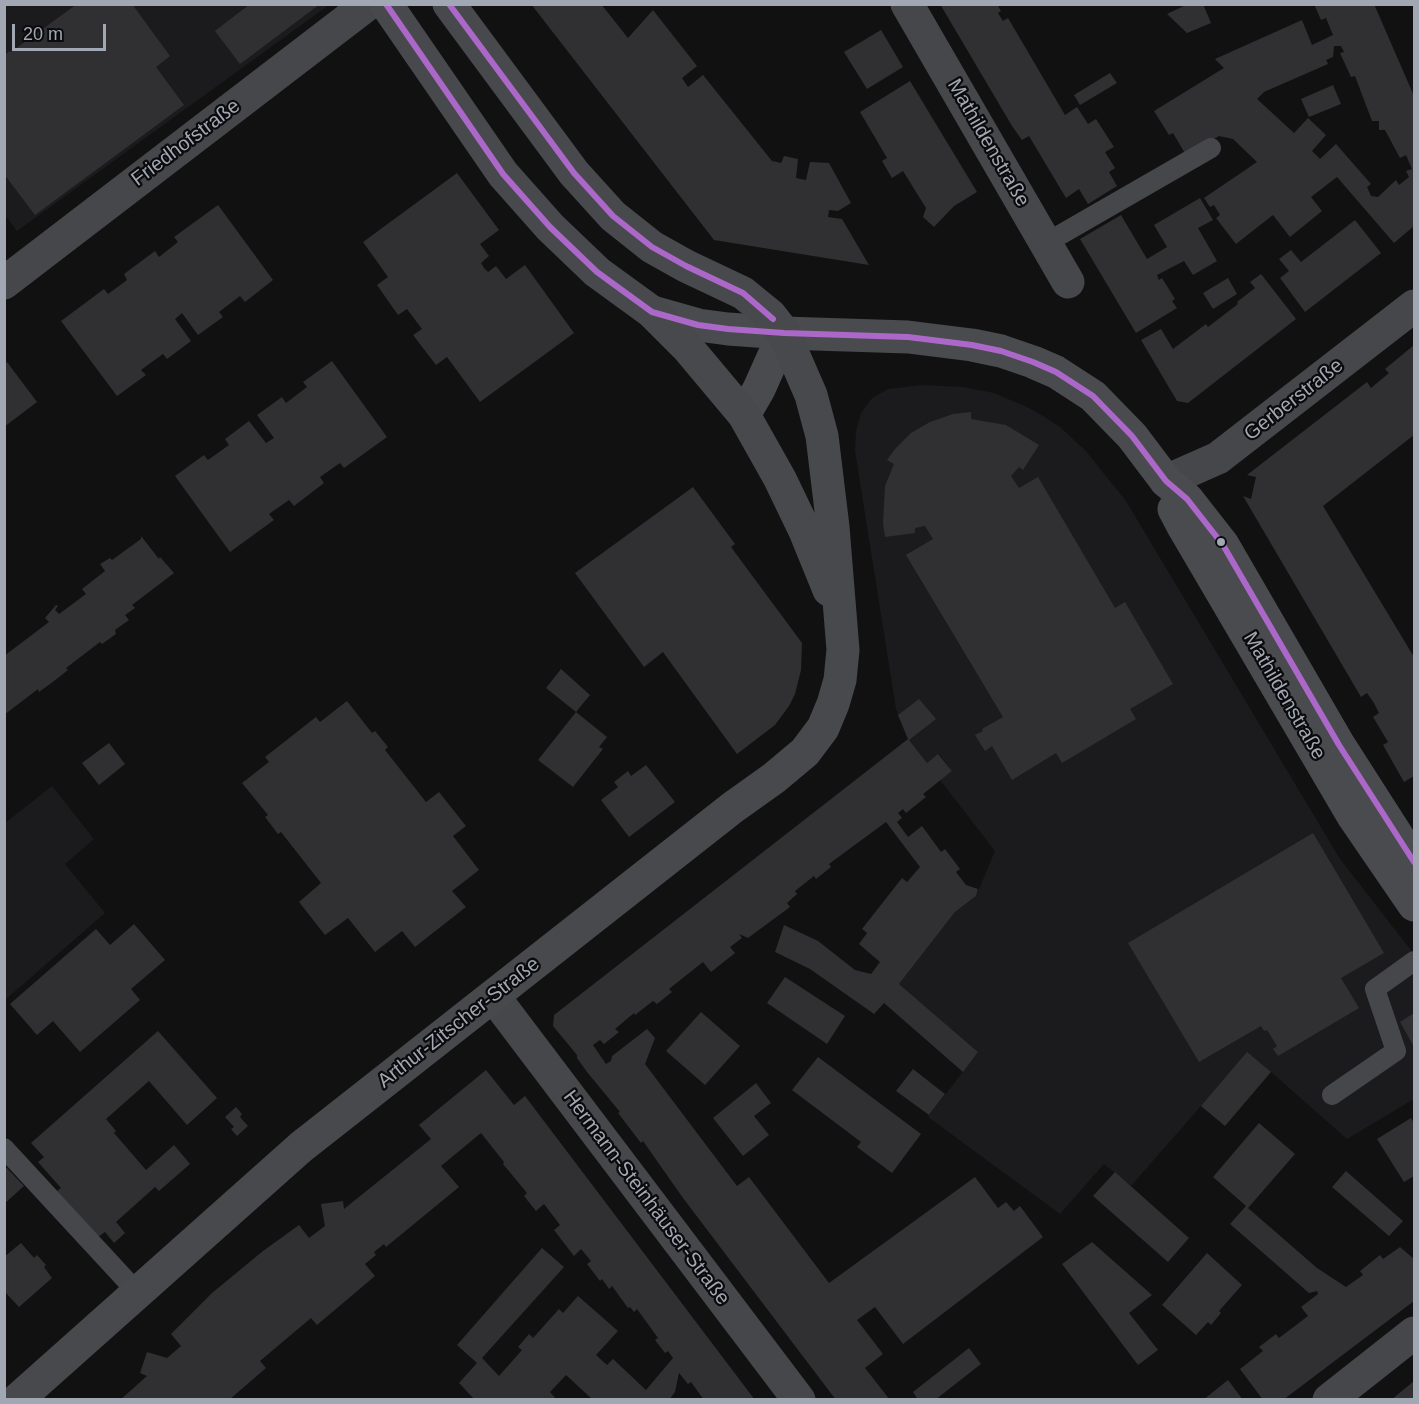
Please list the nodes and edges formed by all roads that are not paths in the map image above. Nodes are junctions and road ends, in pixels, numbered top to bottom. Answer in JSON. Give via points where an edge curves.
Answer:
{"nodes":[{"id":1,"x":368,"y":4,"type":"edge"},
{"id":2,"x":387,"y":4,"type":"edge"},
{"id":3,"x":449,"y":4,"type":"edge"},
{"id":4,"x":907,"y":4,"type":"edge"},
{"id":5,"x":1211,"y":148,"type":"dead end"},
{"id":6,"x":1046,"y":243,"type":"junction"},
{"id":7,"x":1068,"y":282,"type":"dead end"},
{"id":8,"x":4,"y":283,"type":"edge"},
{"id":9,"x":1414,"y":306,"type":"edge"},
{"id":10,"x":652,"y":312,"type":"junction"},
{"id":11,"x":784,"y":333,"type":"junction"},
{"id":12,"x":744,"y":414,"type":"junction"},
{"id":13,"x":1166,"y":481,"type":"junction"},
{"id":14,"x":841,"y":620,"type":"junction"},
{"id":15,"x":1414,"y":862,"type":"edge"},
{"id":16,"x":1414,"y":905,"type":"edge"},
{"id":17,"x":1414,"y":961,"type":"edge"},
{"id":18,"x":494,"y":997,"type":"junction"},
{"id":19,"x":1332,"y":1095,"type":"dead end"},
{"id":20,"x":4,"y":1148,"type":"edge"},
{"id":21,"x":137,"y":1292,"type":"junction"},
{"id":22,"x":1414,"y":1334,"type":"edge"},
{"id":23,"x":16,"y":1400,"type":"edge"},
{"id":24,"x":799,"y":1400,"type":"edge"},
{"id":25,"x":1329,"y":1400,"type":"edge"}],
"edges":[{"from":1,"to":8,"type":"street","name":"Friedhofstraße"},
{"from":2,"to":10,"type":"main road","name":"Arthur-Zitscher-Straße","via":[[503,174],[597,272]]},
{"from":3,"to":11,"type":"main road","name":"Arthur-Zitscher-Straße","via":[[574,173],[613,216],[652,247],[743,293],[770,315]]},
{"from":4,"to":6,"type":"street","name":"Mathildenstraße"},
{"from":5,"to":6,"type":"lane"},
{"from":6,"to":7,"type":"street","name":"Mathildenstraße"},
{"from":9,"to":13,"type":"street","name":"Gerberstraße","via":[[1218,458]]},
{"from":10,"to":11,"type":"main road","name":"Mathildenstraße","via":[[698,325]]},
{"from":10,"to":12,"type":"main road","name":"Arthur-Zitscher-Straße"},
{"from":11,"to":12,"type":"main road"},
{"from":11,"to":13,"type":"main road","name":"Mathildenstraße","via":[[908,337],[1001,351],[1033,362],[1093,396],[1132,436]]},
{"from":11,"to":14,"type":"main road","name":"Arthur-Zitscher-Straße","via":[[811,395],[822,436]]},
{"from":12,"to":14,"type":"main road","name":"Arthur-Zitscher-Straße","via":[[805,531]]},
{"from":13,"to":15,"type":"main road","name":"Mathildenstraße","via":[[1187,499],[1223,545],[1339,745]]},
{"from":13,"to":16,"type":"main road","name":"Mathildenstraße","via":[[1184,528],[1353,816]]},
{"from":14,"to":18,"type":"main road","name":"Arthur-Zitscher-Straße","via":[[840,680],[823,728],[805,752]]},
{"from":17,"to":19,"type":"lane","via":[[1375,989],[1396,1051]]},
{"from":18,"to":21,"type":"main road","name":"Arthur-Zitscher-Straße","via":[[301,1147]]},
{"from":18,"to":24,"type":"street","name":"Hermann-Steinhäuser-Straße"},
{"from":20,"to":21,"type":"lane"},
{"from":21,"to":23,"type":"main road","name":"Arthur-Zitscher-Straße"},
{"from":22,"to":25,"type":"street"}]}
